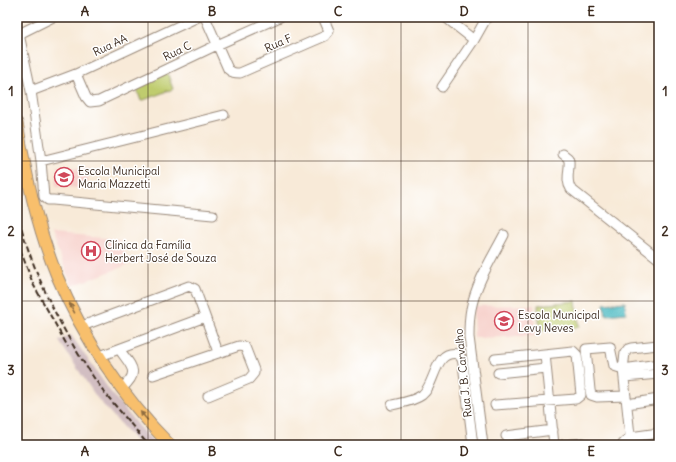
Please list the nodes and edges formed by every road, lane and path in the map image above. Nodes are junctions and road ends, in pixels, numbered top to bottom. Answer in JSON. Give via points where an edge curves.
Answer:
{"nodes":[{"id":1,"x":53,"y":17,"type":"edge"},
{"id":2,"x":198,"y":17,"type":"edge"},
{"id":3,"x":205,"y":17,"type":"edge"},
{"id":4,"x":280,"y":17,"type":"edge"},
{"id":5,"x":446,"y":17,"type":"edge"},
{"id":6,"x":486,"y":17,"type":"edge"},
{"id":7,"x":324,"y":20,"type":"edge"},
{"id":8,"x":18,"y":32,"type":"edge"},
{"id":9,"x":474,"y":40,"type":"junction"},
{"id":10,"x":217,"y":45,"type":"junction"},
{"id":11,"x":76,"y":74,"type":"junction"},
{"id":12,"x":442,"y":87,"type":"dead end"},
{"id":13,"x":31,"y":91,"type":"junction"},
{"id":14,"x":224,"y":115,"type":"dead end"},
{"id":15,"x":17,"y":123,"type":"edge"},
{"id":16,"x":563,"y":154,"type":"dead end"},
{"id":17,"x":41,"y":160,"type":"junction"},
{"id":18,"x":213,"y":215,"type":"dead end"},
{"id":19,"x":504,"y":235,"type":"dead end"},
{"id":20,"x":659,"y":259,"type":"edge"},
{"id":21,"x":205,"y":317,"type":"junction"},
{"id":22,"x":82,"y":326,"type":"junction"},
{"id":23,"x":658,"y":345,"type":"dead end"},
{"id":24,"x":119,"y":349,"type":"junction"},
{"id":25,"x":218,"y":352,"type":"junction"},
{"id":26,"x":545,"y":354,"type":"junction"},
{"id":27,"x":100,"y":356,"type":"junction"},
{"id":28,"x":495,"y":359,"type":"dead end"},
{"id":29,"x":659,"y":364,"type":"edge"},
{"id":30,"x":546,"y":368,"type":"junction"},
{"id":31,"x":498,"y":373,"type":"dead end"},
{"id":32,"x":624,"y":373,"type":"junction"},
{"id":33,"x":659,"y":374,"type":"edge"},
{"id":34,"x":153,"y":375,"type":"dead end"},
{"id":35,"x":122,"y":388,"type":"junction"},
{"id":36,"x":208,"y":396,"type":"dead end"},
{"id":37,"x":550,"y":400,"type":"junction"},
{"id":38,"x":627,"y":400,"type":"junction"},
{"id":39,"x":659,"y":400,"type":"edge"},
{"id":40,"x":392,"y":405,"type":"dead end"},
{"id":41,"x":495,"y":405,"type":"dead end"},
{"id":42,"x":553,"y":430,"type":"junction"},
{"id":43,"x":659,"y":433,"type":"edge"},
{"id":44,"x":506,"y":436,"type":"dead end"},
{"id":45,"x":630,"y":441,"type":"edge"},
{"id":46,"x":170,"y":445,"type":"edge"},
{"id":47,"x":473,"y":445,"type":"edge"},
{"id":48,"x":483,"y":445,"type":"edge"},
{"id":49,"x":554,"y":445,"type":"edge"},
{"id":50,"x":563,"y":445,"type":"edge"},
{"id":51,"x":587,"y":445,"type":"edge"},
{"id":52,"x":622,"y":445,"type":"edge"}],
"edges":[{"from":1,"to":8,"type":"street"},
{"from":2,"to":11,"type":"street","name":"Rua AA"},
{"from":3,"to":10,"type":"street"},
{"from":4,"to":10,"type":"street","name":"Rua C"},
{"from":5,"to":9,"type":"street"},
{"from":6,"to":9,"type":"street"},
{"from":7,"to":10,"type":"street","name":"Rua F","via":[[328,31],[325,36],[240,73],[230,72]]},
{"from":8,"to":13,"type":"street"},
{"from":9,"to":12,"type":"street"},
{"from":10,"to":11,"type":"street","name":"Rua C","via":[[99,102],[90,102]]},
{"from":11,"to":13,"type":"street","name":"Rua AA"},
{"from":13,"to":17,"type":"street"},
{"from":14,"to":17,"type":"street"},
{"from":22,"to":15,"type":"main road","one_way":true,"via":[[70,306],[47,247],[31,194]]},
{"from":16,"to":20,"type":"street","via":[[569,161],[568,180],[571,189]]},
{"from":17,"to":18,"type":"street","via":[[43,193],[48,200]]},
{"from":19,"to":48,"type":"street","name":"Rua J. B. Carvalho","via":[[476,293],[469,323]]},
{"from":21,"to":22,"type":"street","via":[[195,289],[189,286]]},
{"from":21,"to":24,"type":"street"},
{"from":21,"to":25,"type":"street"},
{"from":22,"to":27,"type":"main road"},
{"from":23,"to":32,"type":"street","via":[[628,349],[625,353]]},
{"from":24,"to":27,"type":"street"},
{"from":24,"to":35,"type":"street","via":[[133,372],[130,381]]},
{"from":25,"to":34,"type":"street"},
{"from":25,"to":36,"type":"street","via":[[239,346],[245,347],[254,373],[249,379]]},
{"from":26,"to":28,"type":"street"},
{"from":26,"to":30,"type":"street"},
{"from":26,"to":37,"type":"street","via":[[571,350],[577,355],[580,397]]},
{"from":27,"to":35,"type":"main road"},
{"from":29,"to":32,"type":"street"},
{"from":30,"to":31,"type":"street"},
{"from":30,"to":37,"type":"street"},
{"from":32,"to":33,"type":"street"},
{"from":32,"to":38,"type":"street"},
{"from":32,"to":38,"type":"street","via":[[613,364],[610,347],[586,350],[591,395]]},
{"from":46,"to":35,"type":"main road","one_way":true},
{"from":37,"to":41,"type":"street"},
{"from":37,"to":42,"type":"street"},
{"from":38,"to":39,"type":"street"},
{"from":38,"to":45,"type":"street"},
{"from":40,"to":47,"type":"street","via":[[422,395],[442,358],[447,354],[458,354],[463,364]]},
{"from":42,"to":44,"type":"street"},
{"from":42,"to":49,"type":"street"},
{"from":43,"to":45,"type":"street"},
{"from":45,"to":52,"type":"street"},
{"from":50,"to":51,"type":"street"}]}
